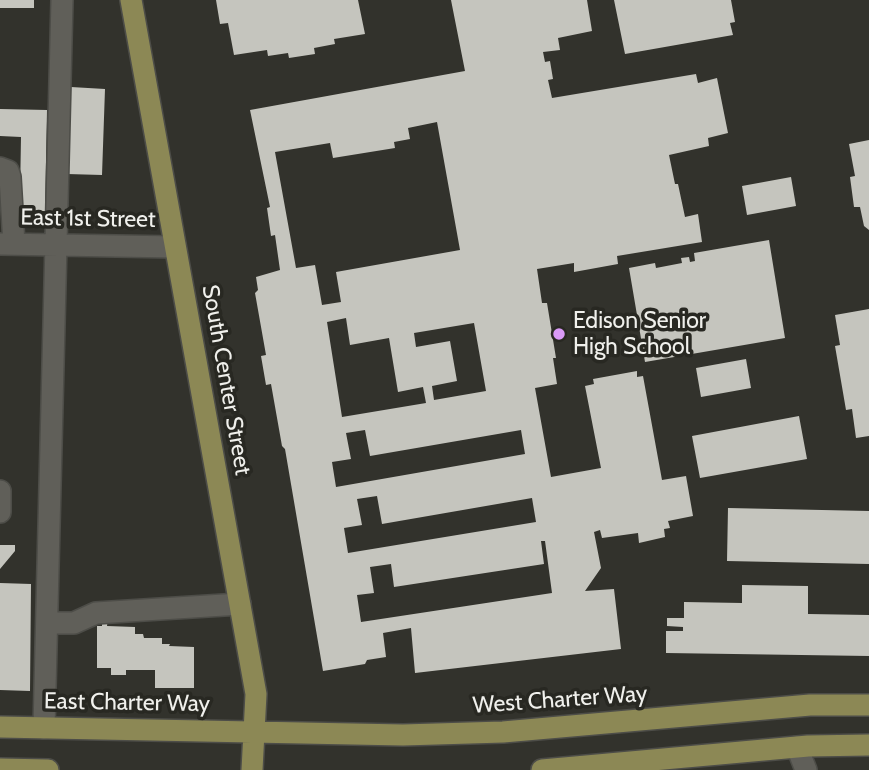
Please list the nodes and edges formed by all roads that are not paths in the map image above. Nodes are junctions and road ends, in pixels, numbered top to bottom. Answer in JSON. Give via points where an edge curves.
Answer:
{"nodes":[{"id":1,"x":62,"y":0,"type":"edge"},
{"id":2,"x":131,"y":0,"type":"edge"},
{"id":3,"x":4,"y":170,"type":"edge"},
{"id":4,"x":7,"y":244,"type":"edge"},
{"id":5,"x":55,"y":245,"type":"junction"},
{"id":6,"x":176,"y":247,"type":"junction"},
{"id":7,"x":0,"y":492,"type":"edge"},
{"id":8,"x":0,"y":512,"type":"edge"},
{"id":9,"x":240,"y":604,"type":"junction"},
{"id":10,"x":47,"y":622,"type":"junction"},
{"id":11,"x":869,"y":705,"type":"edge"},
{"id":12,"x":0,"y":727,"type":"edge"},
{"id":13,"x":44,"y":728,"type":"junction"},
{"id":14,"x":254,"y":732,"type":"junction"},
{"id":15,"x":869,"y":745,"type":"edge"},
{"id":16,"x":797,"y":747,"type":"junction"},
{"id":17,"x":634,"y":766,"type":"edge"},
{"id":18,"x":0,"y":769,"type":"edge"},
{"id":19,"x":18,"y":770,"type":"edge"},
{"id":20,"x":48,"y":770,"type":"edge"},
{"id":21,"x":252,"y":770,"type":"edge"},
{"id":22,"x":542,"y":770,"type":"edge"},
{"id":23,"x":806,"y":770,"type":"edge"}],
"edges":[{"from":1,"to":5,"type":"street"},
{"from":2,"to":6,"type":"main road","name":"South Center Street"},
{"from":3,"to":4,"type":"street"},
{"from":4,"to":5,"type":"street","name":"East 1st Street"},
{"from":5,"to":6,"type":"street","name":"East 1st Street"},
{"from":5,"to":10,"type":"street"},
{"from":6,"to":9,"type":"main road","name":"South Center Street"},
{"from":7,"to":8,"type":"street"},
{"from":9,"to":10,"type":"street","via":[[96,613],[74,623]]},
{"from":9,"to":14,"type":"main road","name":"South Center Street","via":[[256,694]]},
{"from":10,"to":13,"type":"street"},
{"from":11,"to":14,"type":"main road","name":"West Charter Way","via":[[810,705],[503,732]]},
{"from":12,"to":13,"type":"main road","name":"East Charter Way"},
{"from":13,"to":14,"type":"main road","name":"East Charter Way"},
{"from":14,"to":21,"type":"main road","name":"South Center Street"},
{"from":15,"to":16,"type":"main road"},
{"from":16,"to":17,"type":"main road"},
{"from":16,"to":23,"type":"street"},
{"from":17,"to":22,"type":"main road"},
{"from":18,"to":19,"type":"main road"},
{"from":19,"to":20,"type":"main road"}]}
